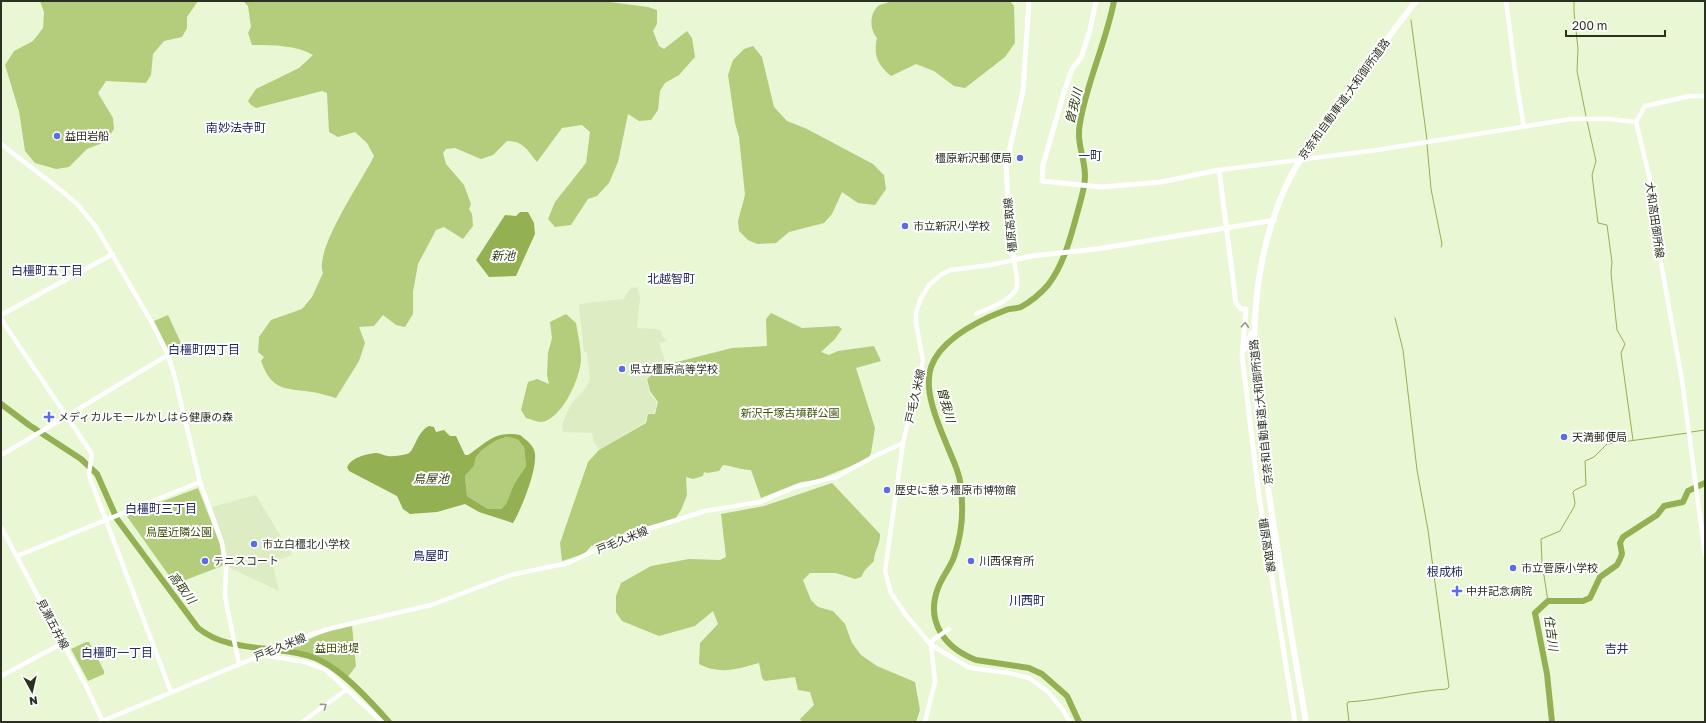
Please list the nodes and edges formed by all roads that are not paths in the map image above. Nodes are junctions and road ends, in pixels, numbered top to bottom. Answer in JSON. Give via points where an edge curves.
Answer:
{"nodes":[{"id":1,"x":1029,"y":1,"type":"edge"},
{"id":2,"x":1096,"y":1,"type":"edge"},
{"id":3,"x":1416,"y":1,"type":"edge"},
{"id":4,"x":1506,"y":1,"type":"edge"},
{"id":5,"x":1705,"y":96,"type":"edge"},
{"id":6,"x":1636,"y":122,"type":"junction"},
{"id":7,"x":1524,"y":126,"type":"junction"},
{"id":8,"x":1,"y":144,"type":"edge"},
{"id":9,"x":1219,"y":170,"type":"junction"},
{"id":10,"x":1275,"y":220,"type":"dead end"},
{"id":11,"x":1226,"y":227,"type":"junction"},
{"id":12,"x":113,"y":254,"type":"junction"},
{"id":13,"x":1014,"y":260,"type":"junction"},
{"id":14,"x":976,"y":314,"type":"dead end"},
{"id":15,"x":1,"y":315,"type":"edge"},
{"id":16,"x":1,"y":319,"type":"edge"},
{"id":17,"x":1251,"y":333,"type":"dead end"},
{"id":18,"x":168,"y":355,"type":"junction"},
{"id":19,"x":1244,"y":368,"type":"junction"},
{"id":20,"x":67,"y":416,"type":"junction"},
{"id":21,"x":904,"y":443,"type":"junction"},
{"id":22,"x":1,"y":455,"type":"edge"},
{"id":23,"x":200,"y":482,"type":"junction"},
{"id":24,"x":108,"y":519,"type":"junction"},
{"id":25,"x":1,"y":527,"type":"edge"},
{"id":26,"x":1705,"y":555,"type":"edge"},
{"id":27,"x":16,"y":556,"type":"junction"},
{"id":28,"x":948,"y":629,"type":"dead end"},
{"id":29,"x":932,"y":642,"type":"junction"},
{"id":30,"x":63,"y":643,"type":"junction"},
{"id":31,"x":263,"y":654,"type":"junction"},
{"id":32,"x":239,"y":664,"type":"junction"},
{"id":33,"x":1,"y":676,"type":"edge"},
{"id":34,"x":346,"y":690,"type":"junction"},
{"id":35,"x":171,"y":692,"type":"junction"},
{"id":36,"x":102,"y":722,"type":"edge"},
{"id":37,"x":302,"y":722,"type":"edge"},
{"id":38,"x":382,"y":722,"type":"edge"},
{"id":39,"x":925,"y":722,"type":"edge"},
{"id":40,"x":1070,"y":722,"type":"edge"},
{"id":41,"x":1295,"y":722,"type":"edge"},
{"id":42,"x":1306,"y":722,"type":"edge"}],
"edges":[{"from":1,"to":13,"type":"main road","name":"橿原高取線","via":[[1023,91],[1006,165],[1010,237]]},
{"from":2,"to":9,"type":"main road","via":[[1081,58],[1072,69],[1065,89],[1042,181],[1088,187],[1129,185],[1161,182]]},
{"from":3,"to":42,"type":"highway","name":"京奈和自動車道;大和御所道路","via":[[1297,165],[1277,208],[1262,256],[1258,281],[1253,335],[1260,421]]},
{"from":4,"to":7,"type":"street"},
{"from":5,"to":6,"type":"street","via":[[1690,96],[1646,106]]},
{"from":6,"to":7,"type":"street","via":[[1577,119]]},
{"from":6,"to":26,"type":"street","name":"大和高田御所線","via":[[1652,188],[1682,380]]},
{"from":7,"to":9,"type":"street","via":[[1430,142]]},
{"from":8,"to":12,"type":"street","via":[[78,205]]},
{"from":9,"to":11,"type":"main road","name":"橿原高取線"},
{"from":10,"to":11,"type":"main road","name":"橿原高取線"},
{"from":11,"to":13,"type":"main road","name":"橿原高取線"},
{"from":19,"to":11,"type":"main road","name":"橿原高取線","one_way":true,"via":[[1241,353],[1246,309],[1238,307],[1236,303]]},
{"from":12,"to":15,"type":"street"},
{"from":12,"to":18,"type":"street"},
{"from":13,"to":14,"type":"street","via":[[1016,291],[1010,297]]},
{"from":13,"to":21,"type":"street","name":"戸毛久米線","via":[[951,270],[936,278],[923,293],[917,307],[916,318],[923,361]]},
{"from":16,"to":20,"type":"street"},
{"from":17,"to":19,"type":"main road","name":"橿原高取線","via":[[1244,352]]},
{"from":18,"to":20,"type":"street"},
{"from":18,"to":23,"type":"street"},
{"from":19,"to":41,"type":"main road","name":"橿原高取線","via":[[1259,496]]},
{"from":20,"to":22,"type":"street"},
{"from":20,"to":24,"type":"street","via":[[92,454],[89,473]]},
{"from":21,"to":29,"type":"street","via":[[885,571],[891,593],[906,615]]},
{"from":21,"to":31,"type":"street","name":"戸毛久米線","via":[[836,477],[795,487],[760,502],[705,510],[629,535],[568,563],[511,575],[441,602],[332,628]]},
{"from":23,"to":24,"type":"street"},
{"from":23,"to":32,"type":"street","via":[[224,552],[226,596]]},
{"from":24,"to":27,"type":"street"},
{"from":24,"to":35,"type":"street"},
{"from":25,"to":27,"type":"street","name":"見瀬五井線"},
{"from":27,"to":30,"type":"street","name":"見瀬五井線"},
{"from":28,"to":29,"type":"street"},
{"from":29,"to":39,"type":"street","via":[[935,682]]},
{"from":29,"to":40,"type":"street","via":[[978,670],[1029,678],[1047,691]]},
{"from":30,"to":33,"type":"street"},
{"from":30,"to":36,"type":"street","name":"見瀬五井線"},
{"from":31,"to":32,"type":"street","name":"戸毛久米線"},
{"from":31,"to":34,"type":"street","via":[[316,665],[332,674]]},
{"from":32,"to":35,"type":"street","name":"戸毛久米線"},
{"from":37,"to":34,"type":"street","one_way":true},
{"from":34,"to":38,"type":"street"},
{"from":35,"to":36,"type":"street","name":"戸毛久米線"}]}
